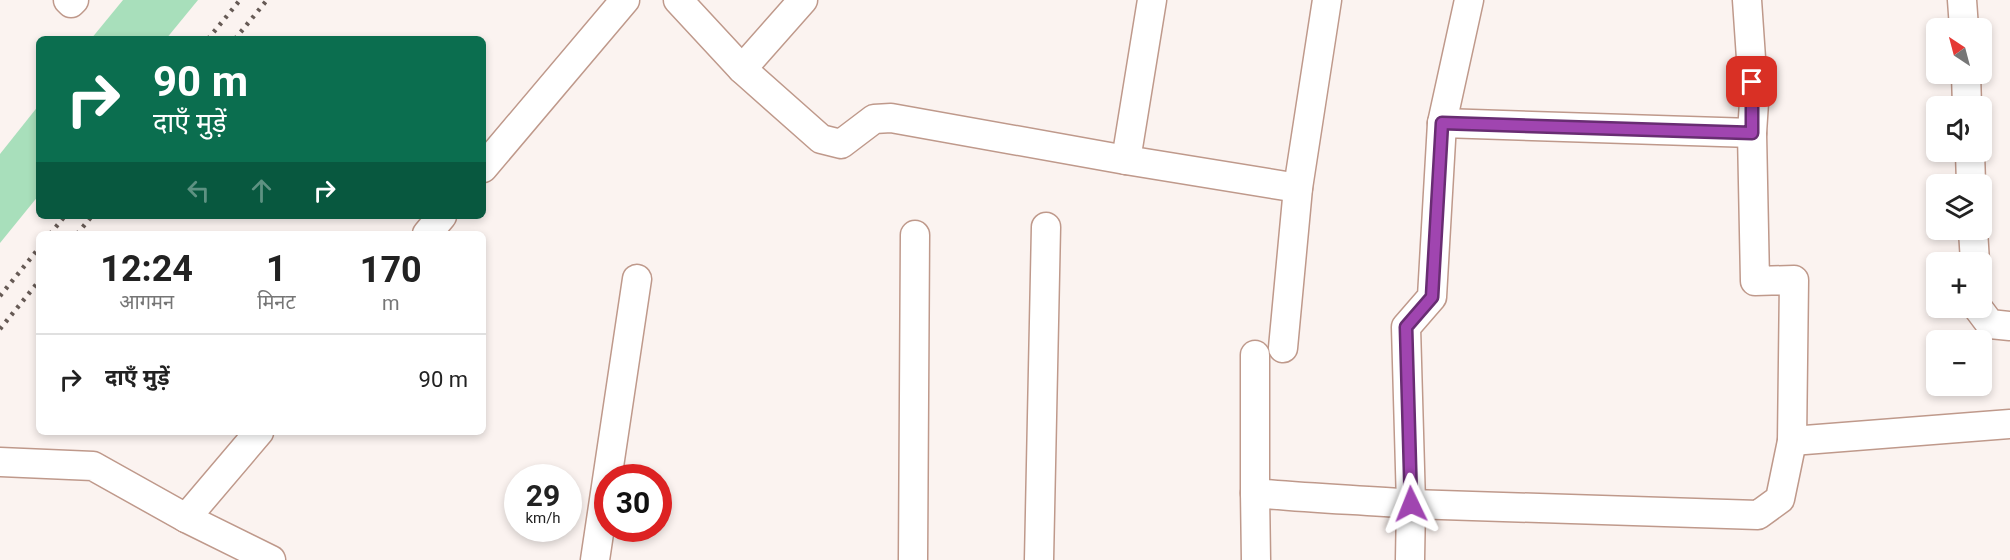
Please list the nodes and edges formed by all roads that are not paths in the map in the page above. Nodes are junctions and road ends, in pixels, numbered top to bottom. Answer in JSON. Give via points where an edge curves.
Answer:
{"nodes":[{"id":1,"x":68,"y":0,"type":"edge"},
{"id":2,"x":74,"y":0,"type":"edge"},
{"id":3,"x":625,"y":0,"type":"edge"},
{"id":4,"x":678,"y":0,"type":"edge"},
{"id":5,"x":803,"y":0,"type":"edge"},
{"id":6,"x":1152,"y":0,"type":"edge"},
{"id":7,"x":1327,"y":0,"type":"edge"},
{"id":8,"x":1469,"y":0,"type":"edge"},
{"id":9,"x":1747,"y":0,"type":"edge"},
{"id":10,"x":1962,"y":0,"type":"edge"},
{"id":11,"x":1963,"y":18,"type":"edge"},
{"id":12,"x":742,"y":69,"type":"junction"},
{"id":13,"x":1442,"y":123,"type":"junction"},
{"id":14,"x":1752,"y":133,"type":"junction"},
{"id":15,"x":1126,"y":160,"type":"junction"},
{"id":16,"x":486,"y":164,"type":"edge"},
{"id":17,"x":1298,"y":188,"type":"junction"},
{"id":18,"x":440,"y":219,"type":"edge"},
{"id":19,"x":1046,"y":227,"type":"dead end"},
{"id":20,"x":430,"y":231,"type":"edge"},
{"id":21,"x":915,"y":235,"type":"dead end"},
{"id":22,"x":637,"y":279,"type":"dead end"},
{"id":23,"x":1986,"y":318,"type":"edge"},
{"id":24,"x":2010,"y":326,"type":"edge"},
{"id":25,"x":1283,"y":348,"type":"dead end"},
{"id":26,"x":1254,"y":356,"type":"dead end"},
{"id":27,"x":2010,"y":424,"type":"edge"},
{"id":28,"x":256,"y":435,"type":"edge"},
{"id":29,"x":1792,"y":441,"type":"junction"},
{"id":30,"x":0,"y":462,"type":"edge"},
{"id":31,"x":1255,"y":493,"type":"junction"},
{"id":32,"x":1411,"y":504,"type":"junction"},
{"id":33,"x":186,"y":518,"type":"junction"},
{"id":34,"x":271,"y":560,"type":"edge"},
{"id":35,"x":595,"y":560,"type":"edge"},
{"id":36,"x":913,"y":560,"type":"edge"},
{"id":37,"x":1039,"y":560,"type":"edge"},
{"id":38,"x":1257,"y":560,"type":"edge"},
{"id":39,"x":1410,"y":560,"type":"edge"}],
"edges":[{"from":1,"to":2,"type":"street"},
{"from":3,"to":16,"type":"street"},
{"from":4,"to":12,"type":"street"},
{"from":5,"to":12,"type":"street"},
{"from":6,"to":15,"type":"street"},
{"from":7,"to":17,"type":"street"},
{"from":8,"to":13,"type":"street"},
{"from":9,"to":14,"type":"street","via":[[1754,102]]},
{"from":10,"to":11,"type":"street"},
{"from":12,"to":15,"type":"street","via":[[821,139],[841,144],[873,119],[891,118]]},
{"from":13,"to":14,"type":"street"},
{"from":13,"to":32,"type":"street","via":[[1432,297],[1406,327]]},
{"from":14,"to":29,"type":"street","via":[[1755,281],[1794,280]]},
{"from":15,"to":17,"type":"street"},
{"from":17,"to":25,"type":"street"},
{"from":18,"to":20,"type":"street"},
{"from":19,"to":37,"type":"street"},
{"from":21,"to":36,"type":"street"},
{"from":22,"to":35,"type":"street"},
{"from":23,"to":24,"type":"street","via":[[1990,324]]},
{"from":26,"to":31,"type":"street"},
{"from":27,"to":29,"type":"street"},
{"from":28,"to":33,"type":"street"},
{"from":29,"to":32,"type":"street","via":[[1780,499],[1758,516]]},
{"from":30,"to":33,"type":"street","via":[[93,466]]},
{"from":31,"to":32,"type":"street"},
{"from":31,"to":38,"type":"street"},
{"from":32,"to":39,"type":"street"},
{"from":33,"to":34,"type":"street"}]}
